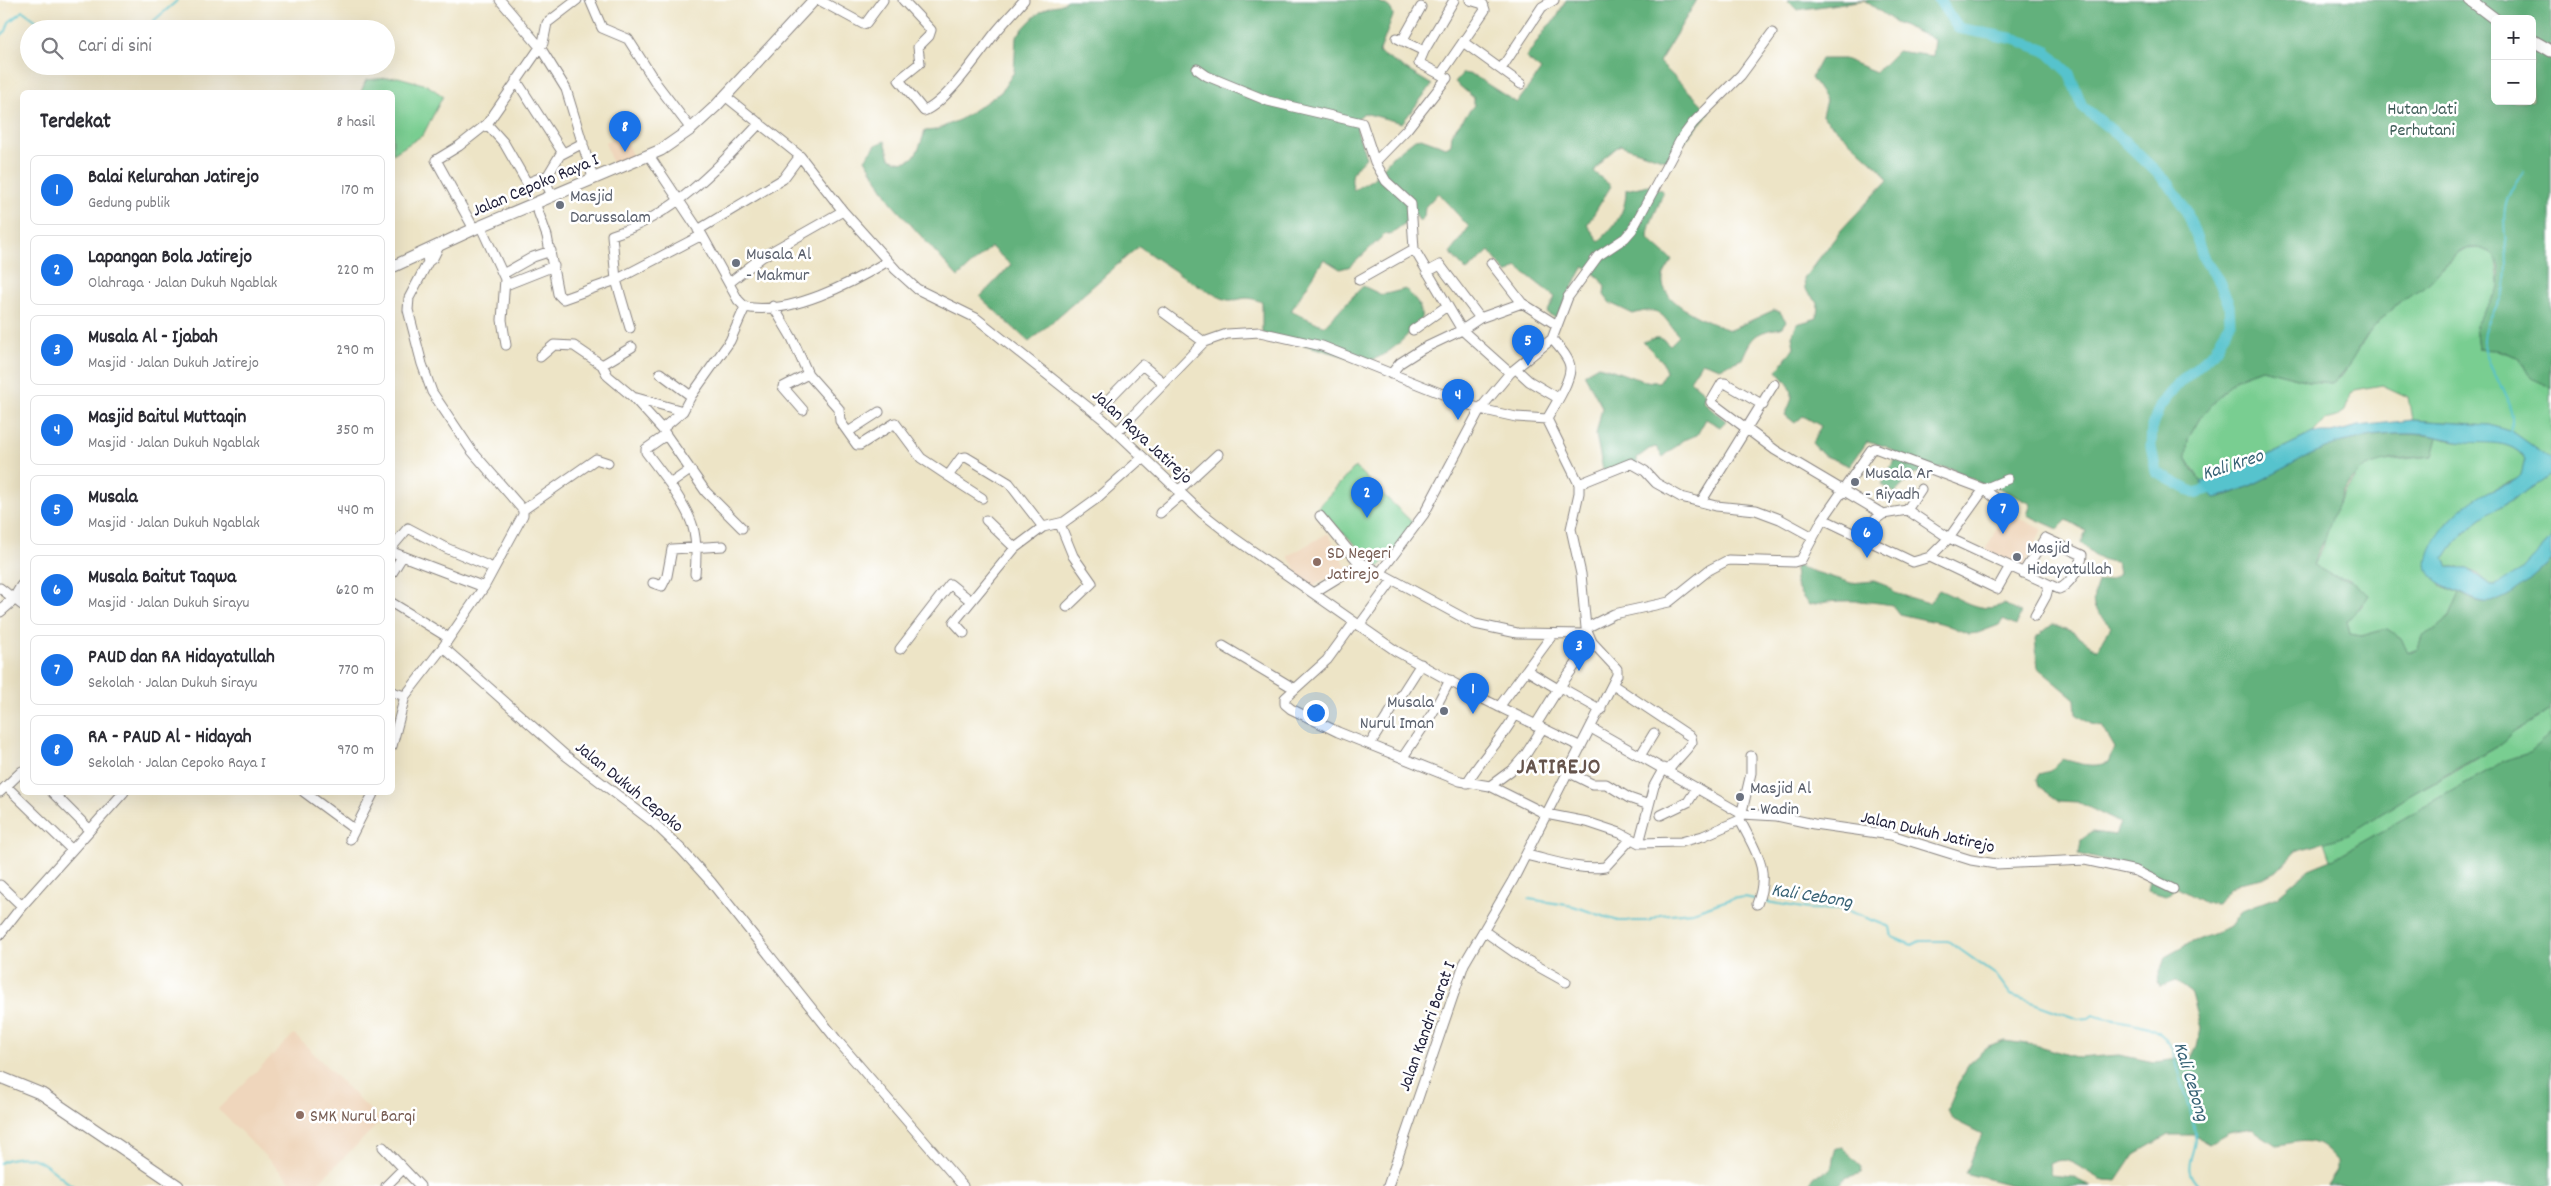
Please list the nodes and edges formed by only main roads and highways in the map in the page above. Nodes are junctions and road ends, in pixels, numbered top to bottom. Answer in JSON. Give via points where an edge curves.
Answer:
{"nodes":[{"id":1,"x":814,"y":0,"type":"edge"},
{"id":2,"x":2470,"y":0,"type":"edge"},
{"id":3,"x":2491,"y":17,"type":"edge"},
{"id":4,"x":2536,"y":42,"type":"edge"},
{"id":5,"x":2551,"y":51,"type":"edge"},
{"id":6,"x":395,"y":266,"type":"edge"},
{"id":7,"x":19,"y":601,"type":"edge"},
{"id":8,"x":0,"y":611,"type":"edge"},
{"id":9,"x":0,"y":1077,"type":"edge"},
{"id":10,"x":178,"y":1186,"type":"edge"}],
"edges":[{"from":1,"to":6,"type":"main road","name":"Jalan Cepoko Raya I","via":[[692,129],[650,157],[478,228],[439,246],[427,257]]},
{"from":2,"to":3,"type":"main road"},
{"from":4,"to":5,"type":"main road"},
{"from":7,"to":8,"type":"main road"},
{"from":9,"to":10,"type":"main road","via":[[42,1094]]}]}
